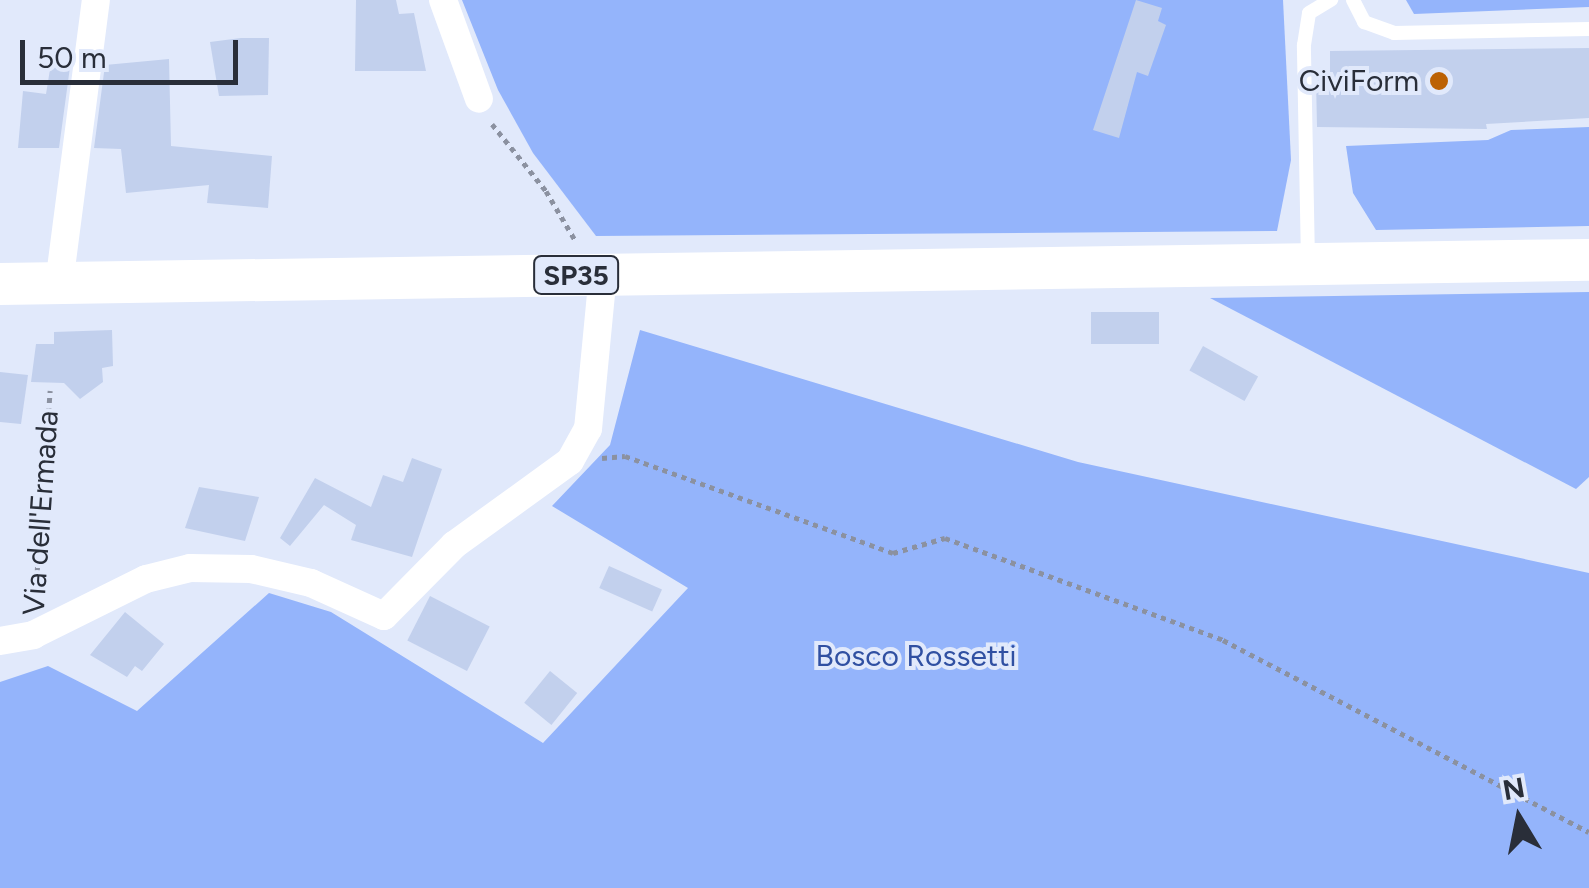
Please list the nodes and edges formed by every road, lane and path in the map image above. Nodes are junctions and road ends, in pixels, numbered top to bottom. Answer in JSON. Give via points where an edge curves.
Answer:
{"nodes":[{"id":1,"x":96,"y":0,"type":"edge"},
{"id":2,"x":444,"y":0,"type":"edge"},
{"id":3,"x":1331,"y":0,"type":"edge"},
{"id":4,"x":1353,"y":0,"type":"edge"},
{"id":5,"x":1589,"y":29,"type":"edge"},
{"id":6,"x":479,"y":99,"type":"joint"},
{"id":7,"x":1589,"y":260,"type":"edge"},
{"id":8,"x":1308,"y":264,"type":"junction"},
{"id":9,"x":596,"y":274,"type":"junction"},
{"id":10,"x":0,"y":284,"type":"edge"},
{"id":11,"x":59,"y":284,"type":"junction"},
{"id":12,"x":50,"y":391,"type":"dead end"},
{"id":13,"x":570,"y":462,"type":"junction"},
{"id":14,"x":33,"y":635,"type":"junction"},
{"id":15,"x":0,"y":641,"type":"edge"},
{"id":16,"x":1589,"y":832,"type":"edge"}],
"edges":[{"from":1,"to":11,"type":"street"},
{"from":2,"to":6,"type":"street"},
{"from":3,"to":8,"type":"lane","via":[[1309,13],[1304,46]]},
{"from":4,"to":5,"type":"lane","via":[[1364,22],[1394,34]]},
{"from":6,"to":9,"type":"path"},
{"from":7,"to":8,"type":"main road","number":"SP35"},
{"from":8,"to":9,"type":"main road","number":"SP35"},
{"from":9,"to":11,"type":"main road","number":"SP35"},
{"from":9,"to":13,"type":"street","via":[[588,429]]},
{"from":10,"to":11,"type":"main road","number":"SP35"},
{"from":12,"to":14,"type":"path","name":"Via dell'Ermada"},
{"from":13,"to":14,"type":"street","name":"Via dell'Ermada","via":[[454,545],[384,616],[311,583],[251,568],[190,568],[146,579]]},
{"from":13,"to":16,"type":"path","via":[[625,456],[893,554],[945,538],[1223,640]]},
{"from":14,"to":15,"type":"street","name":"Via dell'Ermada"}]}
